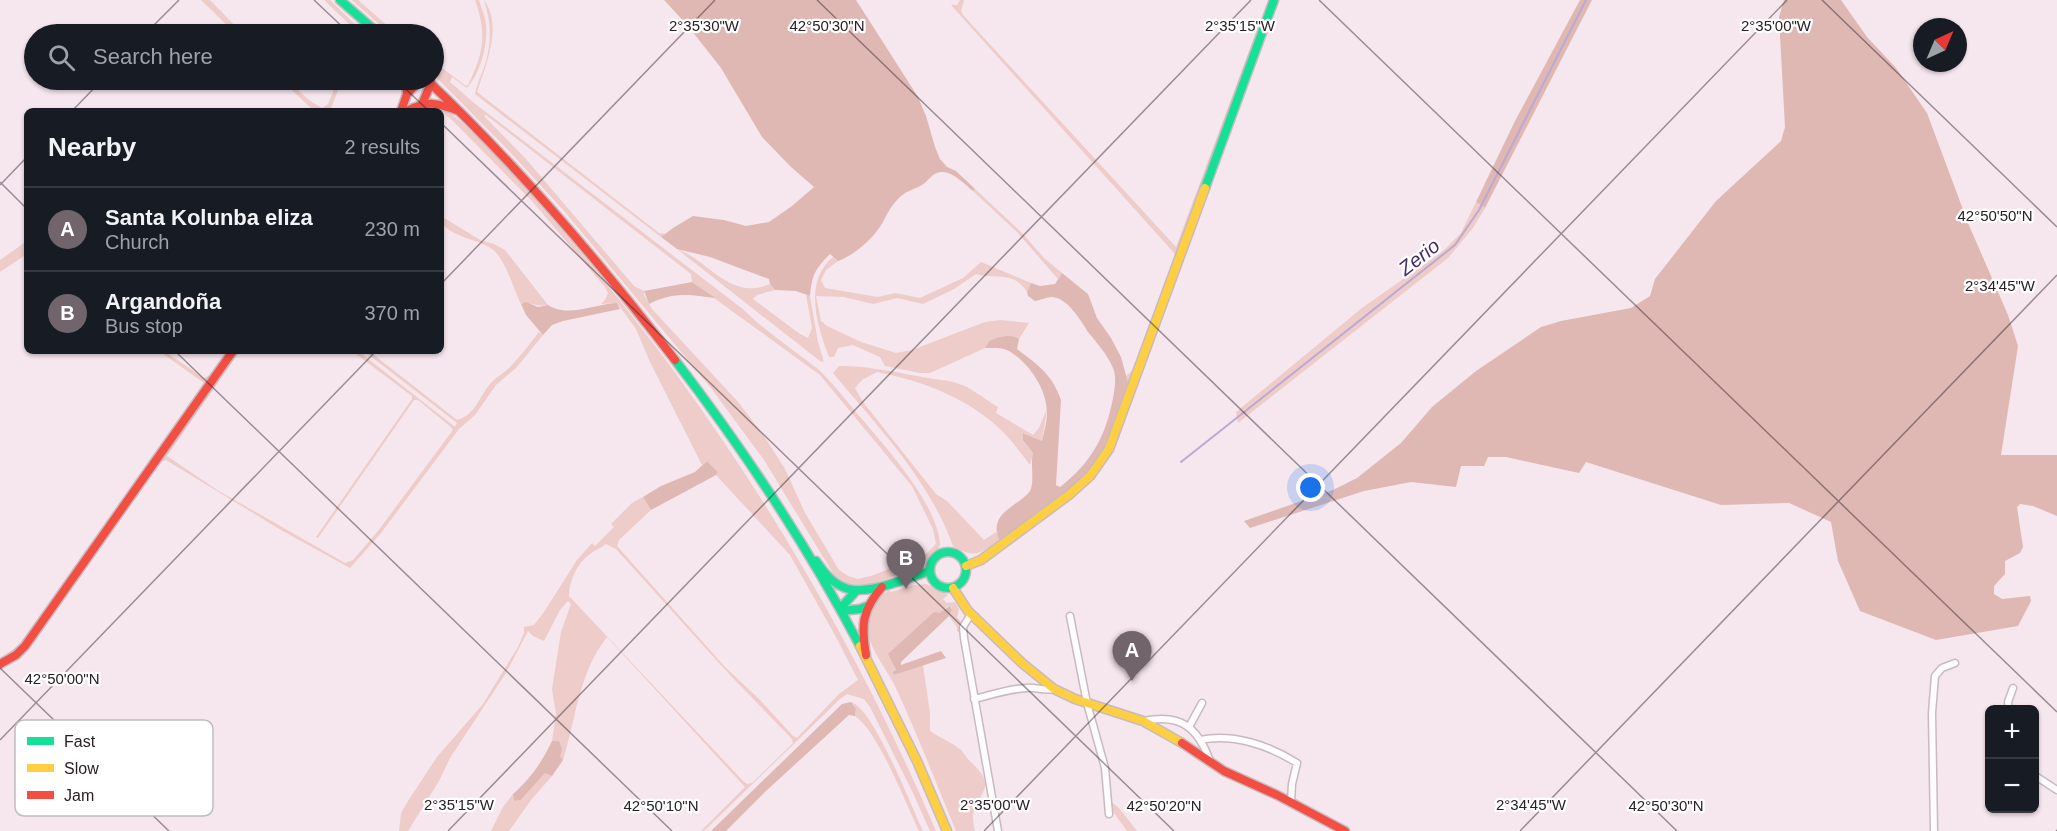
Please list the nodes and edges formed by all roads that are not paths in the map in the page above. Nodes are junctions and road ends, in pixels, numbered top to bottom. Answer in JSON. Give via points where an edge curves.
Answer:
{"nodes":[{"id":1,"x":340,"y":0,"type":"edge"},
{"id":2,"x":1274,"y":0,"type":"edge"},
{"id":3,"x":368,"y":24,"type":"edge"},
{"id":4,"x":407,"y":90,"type":"edge"},
{"id":5,"x":410,"y":90,"type":"edge"},
{"id":6,"x":426,"y":90,"type":"edge"},
{"id":7,"x":438,"y":90,"type":"edge"},
{"id":8,"x":407,"y":93,"type":"junction"},
{"id":9,"x":423,"y":102,"type":"junction"},
{"id":10,"x":402,"y":108,"type":"edge"},
{"id":11,"x":412,"y":108,"type":"edge"},
{"id":12,"x":460,"y":112,"type":"junction"},
{"id":13,"x":231,"y":354,"type":"edge"},
{"id":14,"x":807,"y":551,"type":"junction"},
{"id":15,"x":966,"y":566,"type":"junction"},
{"id":16,"x":930,"y":571,"type":"junction"},
{"id":17,"x":882,"y":586,"type":"junction"},
{"id":18,"x":953,"y":588,"type":"junction"},
{"id":19,"x":856,"y":591,"type":"junction"},
{"id":20,"x":868,"y":606,"type":"junction"},
{"id":21,"x":841,"y":610,"type":"junction"},
{"id":22,"x":971,"y":614,"type":"junction"},
{"id":23,"x":1070,"y":616,"type":"dead end"},
{"id":24,"x":867,"y":658,"type":"junction"},
{"id":25,"x":1955,"y":663,"type":"dead end"},
{"id":26,"x":0,"y":664,"type":"edge"},
{"id":27,"x":2013,"y":687,"type":"dead end"},
{"id":28,"x":1054,"y":689,"type":"junction"},
{"id":29,"x":974,"y":699,"type":"junction"},
{"id":30,"x":1087,"y":702,"type":"junction"},
{"id":31,"x":1202,"y":703,"type":"dead end"},
{"id":32,"x":2008,"y":705,"type":"edge"},
{"id":33,"x":1143,"y":721,"type":"junction"},
{"id":34,"x":1189,"y":727,"type":"junction"},
{"id":35,"x":1200,"y":740,"type":"junction"},
{"id":36,"x":1211,"y":764,"type":"junction"},
{"id":37,"x":2039,"y":778,"type":"edge"},
{"id":38,"x":2057,"y":790,"type":"edge"},
{"id":39,"x":1291,"y":802,"type":"junction"},
{"id":40,"x":1109,"y":814,"type":"dead end"},
{"id":41,"x":947,"y":831,"type":"edge"},
{"id":42,"x":998,"y":831,"type":"edge"},
{"id":43,"x":1345,"y":831,"type":"edge"},
{"id":44,"x":1934,"y":831,"type":"edge"}],
"edges":[{"from":1,"to":3,"type":"street"},
{"from":2,"to":15,"type":"street","via":[[1109,449],[1090,476],[1074,490],[981,560]]},
{"from":4,"to":8,"type":"street"},
{"from":5,"to":8,"type":"street"},
{"from":6,"to":9,"type":"street"},
{"from":7,"to":12,"type":"street"},
{"from":8,"to":10,"type":"street"},
{"from":9,"to":11,"type":"street"},
{"from":9,"to":12,"type":"street"},
{"from":12,"to":14,"type":"street","via":[[546,202],[691,379]]},
{"from":13,"to":26,"type":"street","via":[[25,646]]},
{"from":14,"to":19,"type":"street","via":[[834,582]]},
{"from":14,"to":21,"type":"street"},
{"from":15,"to":16,"type":"street","via":[[959,555],[947,552],[936,556]]},
{"from":15,"to":18,"type":"street","via":[[964,579]]},
{"from":16,"to":17,"type":"street"},
{"from":16,"to":18,"type":"street","via":[[940,586]]},
{"from":17,"to":19,"type":"street"},
{"from":17,"to":20,"type":"street"},
{"from":18,"to":22,"type":"street"},
{"from":19,"to":21,"type":"street"},
{"from":20,"to":21,"type":"street"},
{"from":20,"to":24,"type":"street","via":[[862,634]]},
{"from":21,"to":24,"type":"street"},
{"from":22,"to":28,"type":"street"},
{"from":22,"to":29,"type":"street","via":[[963,627]]},
{"from":23,"to":30,"type":"street"},
{"from":24,"to":41,"type":"street"},
{"from":25,"to":44,"type":"street","via":[[1935,676]]},
{"from":27,"to":32,"type":"street"},
{"from":28,"to":29,"type":"street","via":[[1030,687]]},
{"from":28,"to":30,"type":"street"},
{"from":29,"to":42,"type":"street"},
{"from":30,"to":33,"type":"street"},
{"from":30,"to":40,"type":"street","via":[[1105,768]]},
{"from":31,"to":34,"type":"street"},
{"from":33,"to":34,"type":"street","via":[[1161,717],[1184,722]]},
{"from":33,"to":36,"type":"street"},
{"from":34,"to":35,"type":"street"},
{"from":35,"to":36,"type":"street"},
{"from":35,"to":39,"type":"street","via":[[1239,740],[1269,748],[1297,763]]},
{"from":36,"to":39,"type":"street"},
{"from":37,"to":38,"type":"street"},
{"from":39,"to":43,"type":"street"}]}
